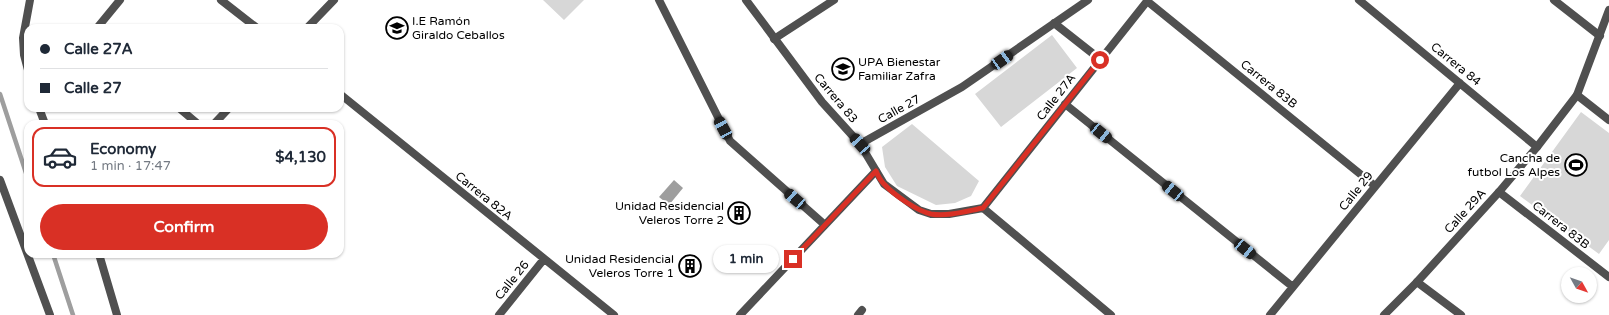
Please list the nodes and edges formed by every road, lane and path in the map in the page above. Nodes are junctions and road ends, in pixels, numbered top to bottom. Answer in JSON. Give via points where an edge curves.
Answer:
{"nodes":[{"id":1,"x":30,"y":0,"type":"edge"},
{"id":2,"x":120,"y":0,"type":"edge"},
{"id":3,"x":221,"y":0,"type":"edge"},
{"id":4,"x":334,"y":0,"type":"edge"},
{"id":5,"x":659,"y":0,"type":"edge"},
{"id":6,"x":746,"y":0,"type":"edge"},
{"id":7,"x":834,"y":0,"type":"edge"},
{"id":8,"x":1088,"y":0,"type":"edge"},
{"id":9,"x":1148,"y":0,"type":"edge"},
{"id":10,"x":1358,"y":0,"type":"edge"},
{"id":11,"x":1554,"y":0,"type":"edge"},
{"id":12,"x":1609,"y":10,"type":"edge"},
{"id":13,"x":1054,"y":23,"type":"junction"},
{"id":14,"x":26,"y":24,"type":"edge"},
{"id":15,"x":100,"y":24,"type":"edge"},
{"id":16,"x":252,"y":24,"type":"edge"},
{"id":17,"x":311,"y":24,"type":"edge"},
{"id":18,"x":24,"y":33,"type":"edge"},
{"id":19,"x":1600,"y":36,"type":"junction"},
{"id":20,"x":774,"y":39,"type":"junction"},
{"id":21,"x":24,"y":55,"type":"edge"},
{"id":22,"x":1100,"y":60,"type":"junction"},
{"id":23,"x":1460,"y":83,"type":"junction"},
{"id":24,"x":1577,"y":95,"type":"junction"},
{"id":25,"x":344,"y":97,"type":"edge"},
{"id":26,"x":1065,"y":104,"type":"junction"},
{"id":27,"x":184,"y":112,"type":"edge"},
{"id":28,"x":225,"y":112,"type":"edge"},
{"id":29,"x":193,"y":120,"type":"edge"},
{"id":30,"x":218,"y":120,"type":"edge"},
{"id":31,"x":1609,"y":120,"type":"edge"},
{"id":32,"x":860,"y":144,"type":"junction"},
{"id":33,"x":1537,"y":147,"type":"junction"},
{"id":34,"x":876,"y":171,"type":"junction"},
{"id":35,"x":0,"y":180,"type":"edge"},
{"id":36,"x":1375,"y":186,"type":"junction"},
{"id":37,"x":1499,"y":192,"type":"junction"},
{"id":38,"x":983,"y":208,"type":"junction"},
{"id":39,"x":824,"y":225,"type":"junction"},
{"id":40,"x":24,"y":245,"type":"edge"},
{"id":41,"x":29,"y":258,"type":"edge"},
{"id":42,"x":99,"y":258,"type":"edge"},
{"id":43,"x":544,"y":259,"type":"junction"},
{"id":44,"x":1609,"y":276,"type":"edge"},
{"id":45,"x":1417,"y":282,"type":"junction"},
{"id":46,"x":1293,"y":287,"type":"junction"},
{"id":47,"x":50,"y":315,"type":"edge"},
{"id":48,"x":117,"y":315,"type":"edge"},
{"id":49,"x":499,"y":315,"type":"edge"},
{"id":50,"x":614,"y":315,"type":"edge"},
{"id":51,"x":740,"y":315,"type":"edge"},
{"id":52,"x":1111,"y":315,"type":"edge"},
{"id":53,"x":1270,"y":315,"type":"edge"},
{"id":54,"x":1384,"y":315,"type":"edge"},
{"id":55,"x":1461,"y":315,"type":"edge"}],
"edges":[{"from":1,"to":14,"type":"street"},
{"from":2,"to":15,"type":"street"},
{"from":3,"to":16,"type":"street"},
{"from":4,"to":17,"type":"street"},
{"from":5,"to":39,"type":"street","via":[[730,141]]},
{"from":6,"to":20,"type":"street","name":"Carrera 83"},
{"from":7,"to":20,"type":"street"},
{"from":8,"to":13,"type":"street","name":"Calle 27"},
{"from":9,"to":22,"type":"street","name":"Calle 27A"},
{"from":9,"to":36,"type":"street","name":"Carrera 83B"},
{"from":10,"to":23,"type":"street","name":"Carrera 84"},
{"from":11,"to":19,"type":"street"},
{"from":12,"to":19,"type":"street","name":"Calle 29A"},
{"from":13,"to":22,"type":"street"},
{"from":13,"to":32,"type":"street","name":"Calle 27","via":[[962,87]]},
{"from":18,"to":21,"type":"street"},
{"from":19,"to":24,"type":"street","name":"Calle 29A"},
{"from":20,"to":32,"type":"street","name":"Carrera 83","via":[[822,102]]},
{"from":22,"to":26,"type":"street","name":"Calle 27A"},
{"from":23,"to":33,"type":"street","name":"Carrera 84"},
{"from":23,"to":36,"type":"street","name":"Calle 29"},
{"from":24,"to":31,"type":"street"},
{"from":24,"to":33,"type":"street","name":"Calle 29A"},
{"from":25,"to":43,"type":"street","name":"Carrera 82A"},
{"from":26,"to":38,"type":"street","name":"Calle 27A"},
{"from":26,"to":46,"type":"street"},
{"from":27,"to":29,"type":"street"},
{"from":28,"to":30,"type":"street"},
{"from":32,"to":34,"type":"street","name":"Carrera 83"},
{"from":33,"to":37,"type":"street","name":"Calle 29A"},
{"from":34,"to":38,"type":"street","name":"Carrera 83","via":[[884,184],[919,210],[932,214],[949,214]]},
{"from":34,"to":39,"type":"street"},
{"from":35,"to":40,"type":"street"},
{"from":36,"to":46,"type":"street","name":"Calle 29"},
{"from":37,"to":44,"type":"street","name":"Carrera 83B"},
{"from":37,"to":45,"type":"street","name":"Calle 29A"},
{"from":38,"to":52,"type":"street"},
{"from":39,"to":51,"type":"street"},
{"from":41,"to":47,"type":"street"},
{"from":42,"to":48,"type":"street"},
{"from":43,"to":49,"type":"street","name":"Calle 26"},
{"from":43,"to":50,"type":"street","name":"Carrera 82A"},
{"from":45,"to":54,"type":"street","name":"Calle 29A"},
{"from":45,"to":55,"type":"street"},
{"from":46,"to":53,"type":"street","name":"Calle 29"}]}
